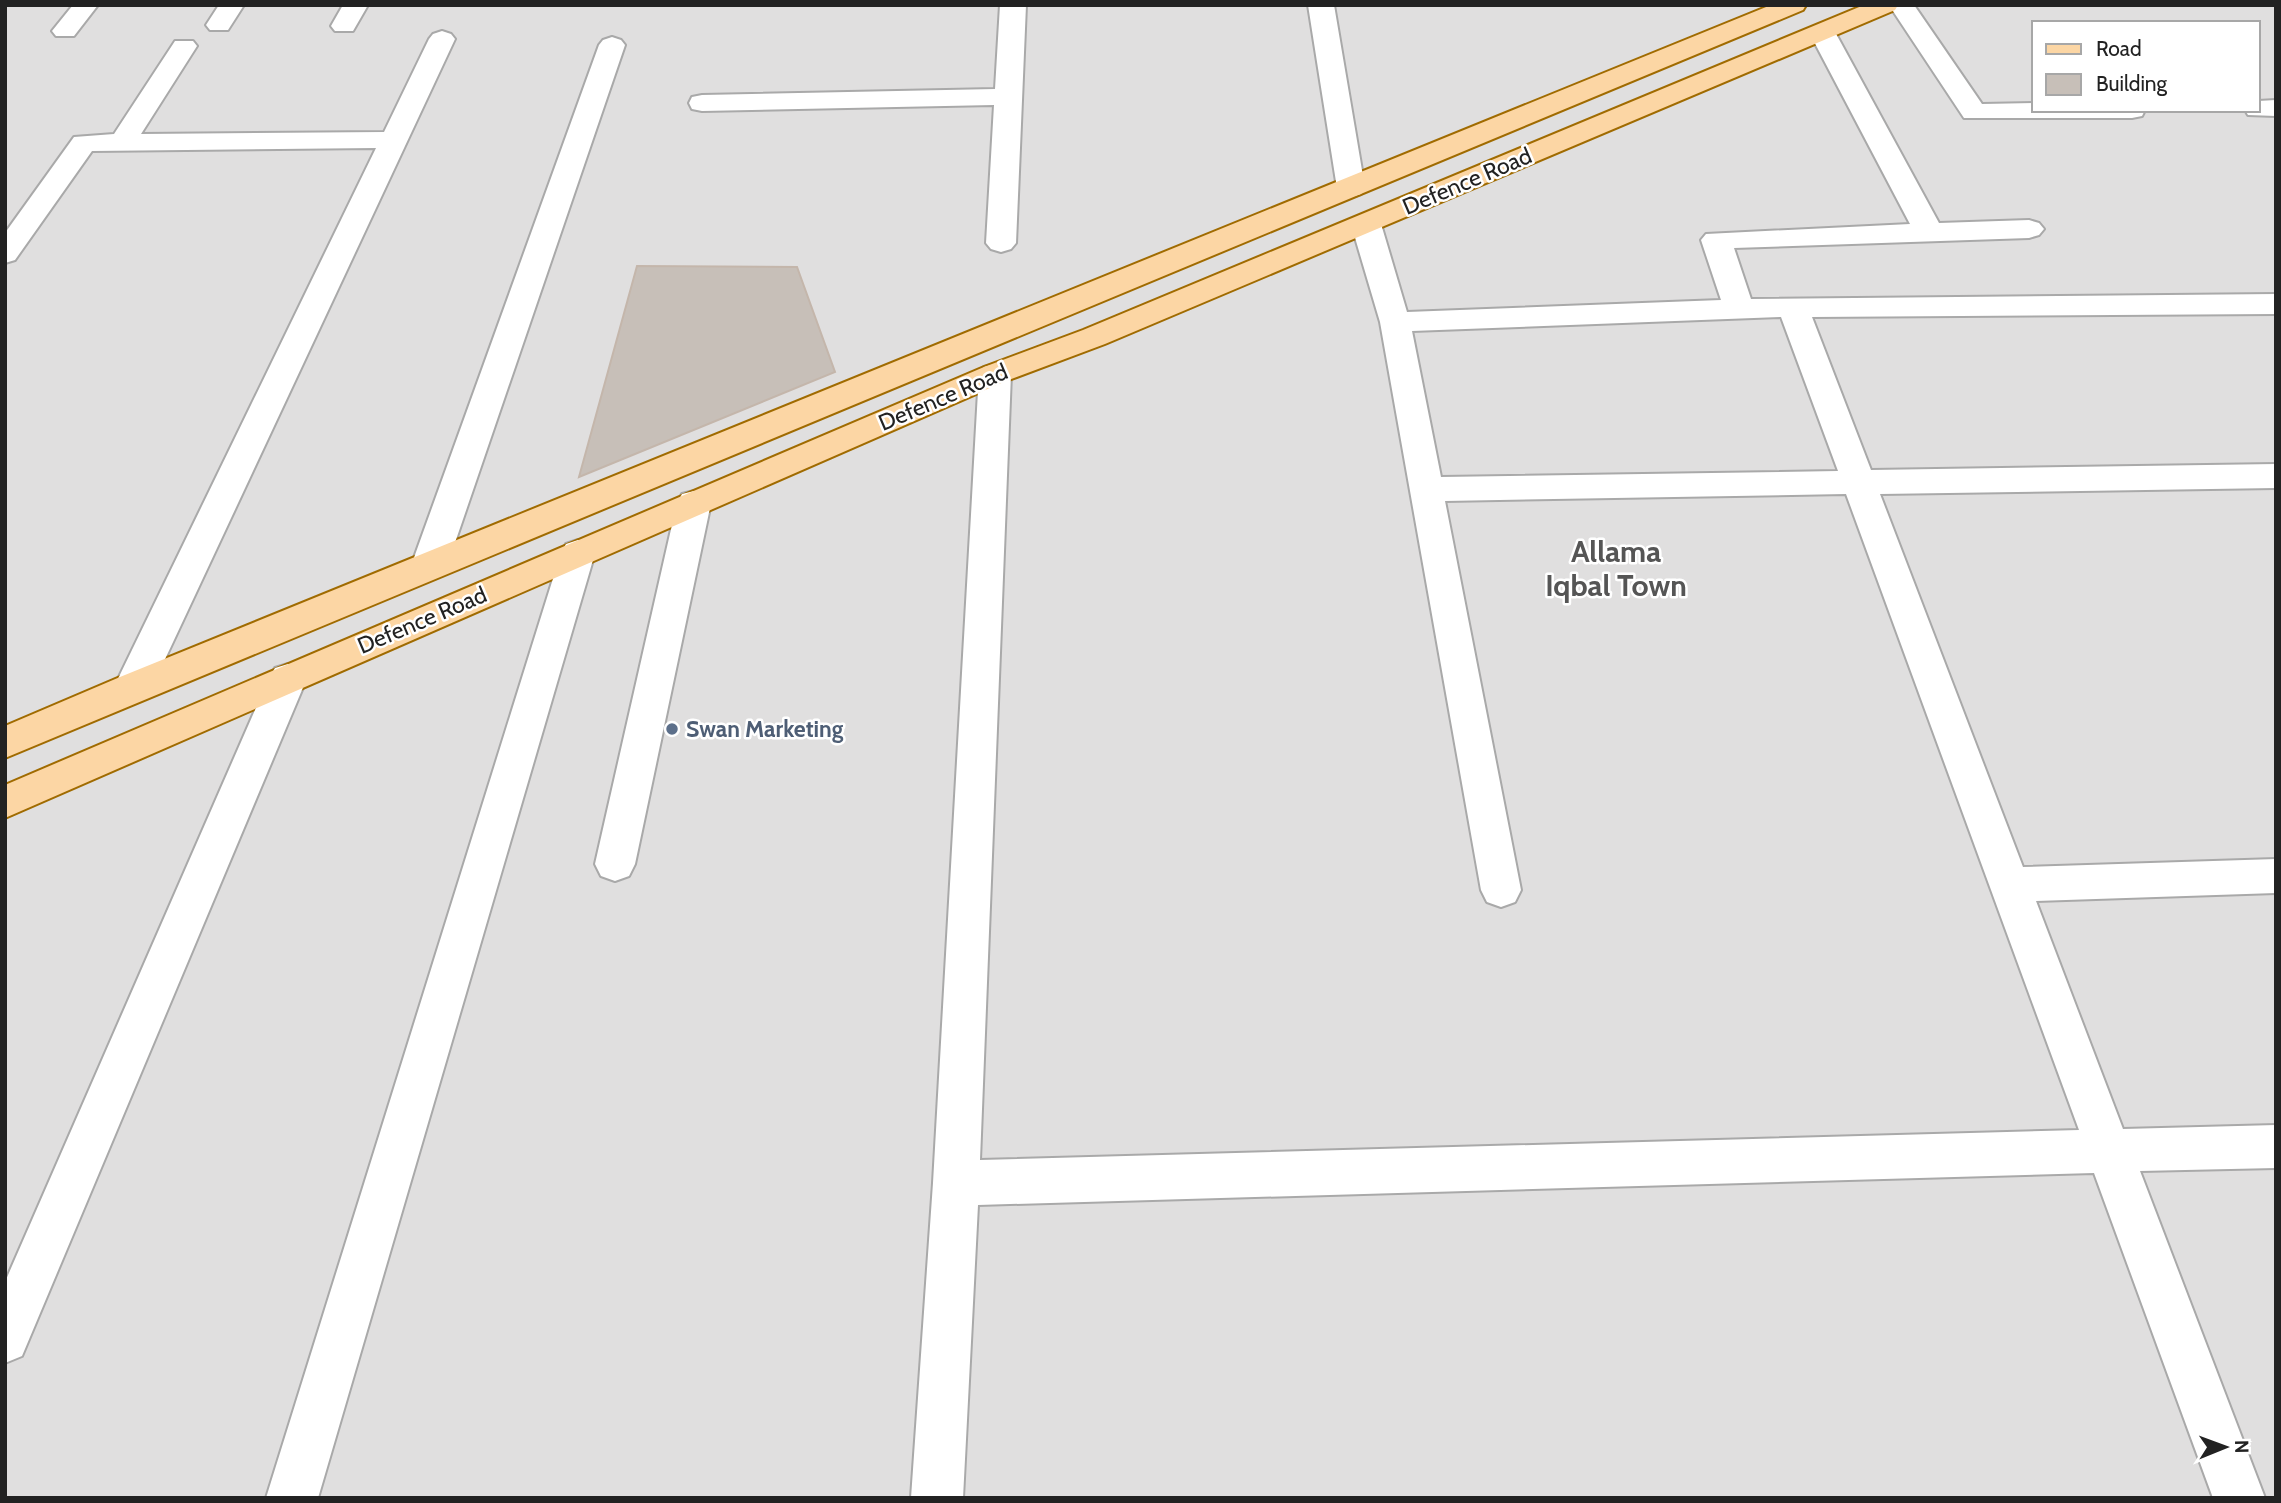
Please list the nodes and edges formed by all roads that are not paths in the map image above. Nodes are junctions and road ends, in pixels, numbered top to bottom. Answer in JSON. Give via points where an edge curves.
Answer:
{"nodes":[{"id":1,"x":86,"y":5,"type":"edge"},
{"id":2,"x":1013,"y":5,"type":"edge"},
{"id":3,"x":1321,"y":5,"type":"edge"},
{"id":4,"x":1886,"y":5,"type":"edge"},
{"id":5,"x":1901,"y":5,"type":"edge"},
{"id":6,"x":1788,"y":8,"type":"edge"},
{"id":7,"x":65,"y":31,"type":"dead end"},
{"id":8,"x":1820,"y":33,"type":"junction"},
{"id":9,"x":442,"y":39,"type":"dead end"},
{"id":10,"x":612,"y":45,"type":"dead end"},
{"id":11,"x":184,"y":47,"type":"dead end"},
{"id":12,"x":1009,"y":97,"type":"junction"},
{"id":13,"x":702,"y":103,"type":"dead end"},
{"id":14,"x":2032,"y":111,"type":"edge"},
{"id":15,"x":394,"y":140,"type":"junction"},
{"id":16,"x":122,"y":143,"type":"junction"},
{"id":17,"x":1418,"y":160,"type":"junction"},
{"id":18,"x":1458,"y":185,"type":"junction"},
{"id":19,"x":1351,"y":188,"type":"junction"},
{"id":20,"x":1280,"y":217,"type":"junction"},
{"id":21,"x":1366,"y":224,"type":"junction"},
{"id":22,"x":2029,"y":229,"type":"dead end"},
{"id":23,"x":1929,"y":232,"type":"junction"},
{"id":24,"x":1001,"y":243,"type":"dead end"},
{"id":25,"x":1316,"y":244,"type":"junction"},
{"id":26,"x":5,"y":254,"type":"edge"},
{"id":27,"x":2276,"y":304,"type":"edge"},
{"id":28,"x":1793,"y":307,"type":"junction"},
{"id":29,"x":1739,"y":309,"type":"junction"},
{"id":30,"x":1395,"y":322,"type":"junction"},
{"id":31,"x":995,"y":374,"type":"junction"},
{"id":32,"x":2276,"y":476,"type":"edge"},
{"id":33,"x":1858,"y":482,"type":"junction"},
{"id":34,"x":1427,"y":489,"type":"junction"},
{"id":35,"x":606,"y":494,"type":"junction"},
{"id":36,"x":694,"y":503,"type":"junction"},
{"id":37,"x":632,"y":530,"type":"junction"},
{"id":38,"x":578,"y":553,"type":"junction"},
{"id":39,"x":429,"y":566,"type":"junction"},
{"id":40,"x":288,"y":678,"type":"junction"},
{"id":41,"x":134,"y":687,"type":"junction"},
{"id":42,"x":5,"y":743,"type":"edge"},
{"id":43,"x":5,"y":802,"type":"edge"},
{"id":44,"x":615,"y":864,"type":"dead end"},
{"id":45,"x":2276,"y":876,"type":"edge"},
{"id":46,"x":2010,"y":885,"type":"junction"},
{"id":47,"x":1501,"y":890,"type":"dead end"},
{"id":48,"x":2276,"y":1146,"type":"edge"},
{"id":49,"x":2108,"y":1149,"type":"junction"},
{"id":50,"x":956,"y":1183,"type":"junction"},
{"id":51,"x":5,"y":1339,"type":"edge"},
{"id":52,"x":292,"y":1498,"type":"edge"},
{"id":53,"x":937,"y":1498,"type":"edge"},
{"id":54,"x":2239,"y":1498,"type":"edge"}],
"edges":[{"from":1,"to":7,"type":"street"},
{"from":2,"to":12,"type":"street"},
{"from":3,"to":19,"type":"street"},
{"from":4,"to":8,"type":"main road","name":"Defence Road"},
{"from":5,"to":14,"type":"street","via":[[1974,112]]},
{"from":6,"to":8,"type":"main road"},
{"from":6,"to":17,"type":"main road","name":"Defence Road"},
{"from":8,"to":18,"type":"main road","name":"Defence Road"},
{"from":8,"to":23,"type":"street"},
{"from":9,"to":15,"type":"street"},
{"from":10,"to":39,"type":"street"},
{"from":11,"to":16,"type":"street"},
{"from":12,"to":13,"type":"street"},
{"from":12,"to":24,"type":"street"},
{"from":15,"to":16,"type":"street"},
{"from":15,"to":41,"type":"street"},
{"from":16,"to":26,"type":"street","via":[[84,143]]},
{"from":17,"to":18,"type":"main road"},
{"from":17,"to":19,"type":"main road","name":"Defence Road"},
{"from":18,"to":21,"type":"main road","name":"Defence Road"},
{"from":19,"to":20,"type":"main road","name":"Defence Road"},
{"from":20,"to":25,"type":"main road"},
{"from":20,"to":35,"type":"main road","name":"Defence Road"},
{"from":21,"to":25,"type":"main road","name":"Defence Road"},
{"from":21,"to":30,"type":"street"},
{"from":22,"to":23,"type":"street"},
{"from":23,"to":29,"type":"street","via":[[1716,240]]},
{"from":25,"to":31,"type":"main road","name":"Defence Road"},
{"from":27,"to":28,"type":"street"},
{"from":28,"to":29,"type":"street"},
{"from":28,"to":33,"type":"street"},
{"from":29,"to":30,"type":"street"},
{"from":30,"to":34,"type":"street"},
{"from":31,"to":36,"type":"main road","name":"Defence Road"},
{"from":31,"to":50,"type":"street"},
{"from":32,"to":33,"type":"street"},
{"from":33,"to":34,"type":"street"},
{"from":33,"to":46,"type":"street"},
{"from":34,"to":47,"type":"street"},
{"from":35,"to":37,"type":"main road"},
{"from":35,"to":39,"type":"main road","name":"Defence Road"},
{"from":36,"to":37,"type":"main road","name":"Defence Road"},
{"from":36,"to":44,"type":"street"},
{"from":37,"to":38,"type":"main road","name":"Defence Road"},
{"from":38,"to":40,"type":"main road","name":"Defence Road"},
{"from":38,"to":52,"type":"street"},
{"from":39,"to":41,"type":"main road","name":"Defence Road"},
{"from":40,"to":43,"type":"main road","name":"Defence Road"},
{"from":40,"to":51,"type":"street"},
{"from":41,"to":42,"type":"main road","name":"Defence Road"},
{"from":45,"to":46,"type":"street"},
{"from":46,"to":49,"type":"street"},
{"from":48,"to":49,"type":"street"},
{"from":49,"to":50,"type":"street"},
{"from":49,"to":54,"type":"street"},
{"from":50,"to":53,"type":"street"}]}
